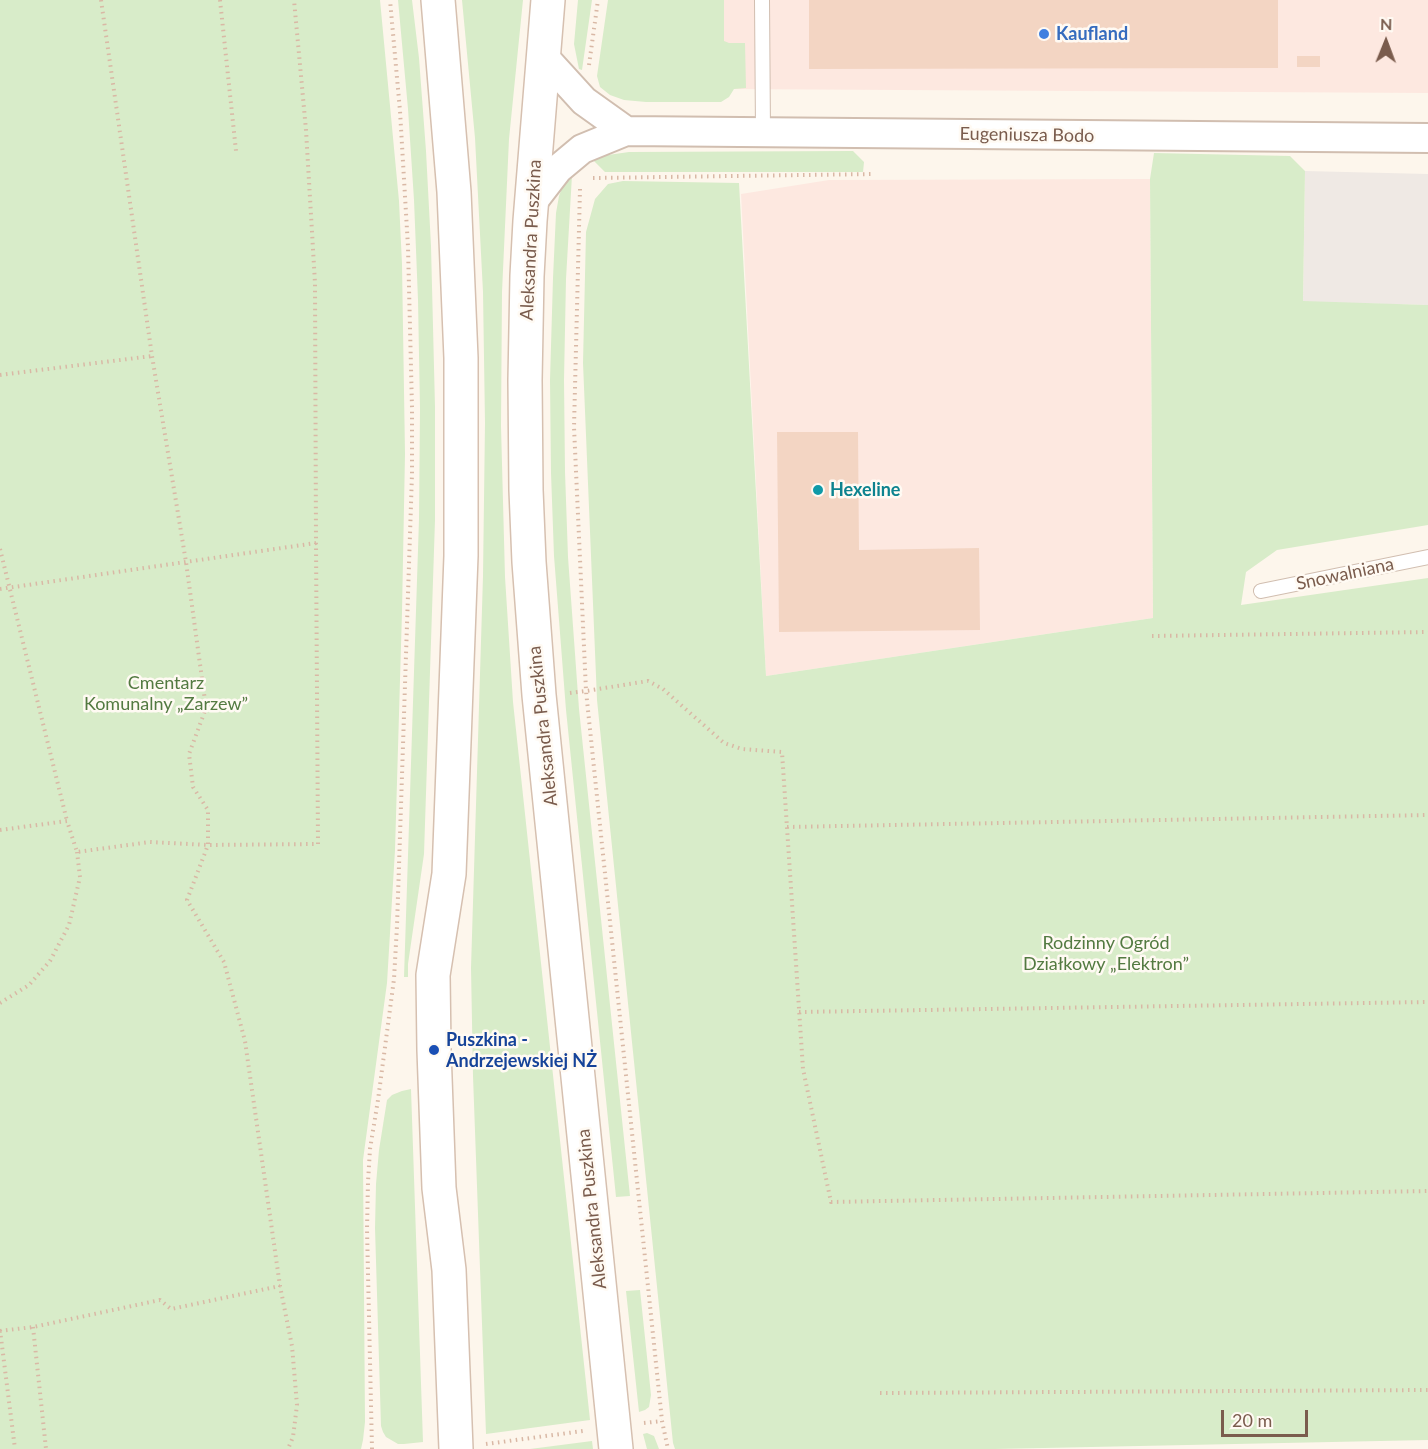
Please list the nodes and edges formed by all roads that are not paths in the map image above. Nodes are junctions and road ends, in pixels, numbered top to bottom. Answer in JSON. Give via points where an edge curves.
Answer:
{"nodes":[{"id":1,"x":438,"y":0,"type":"edge"},
{"id":2,"x":548,"y":0,"type":"edge"},
{"id":3,"x":762,"y":0,"type":"edge"},
{"id":4,"x":543,"y":56,"type":"junction"},
{"id":5,"x":626,"y":131,"type":"junction"},
{"id":6,"x":763,"y":132,"type":"junction"},
{"id":7,"x":1428,"y":138,"type":"edge"},
{"id":8,"x":531,"y":204,"type":"junction"},
{"id":9,"x":1428,"y":557,"type":"edge"},
{"id":10,"x":1261,"y":591,"type":"dead end"},
{"id":11,"x":603,"y":1440,"type":"edge"},
{"id":12,"x":471,"y":1446,"type":"edge"}],
"edges":[{"from":1,"to":12,"type":"main road","via":[[458,259],[461,556],[449,874],[433,975],[434,1050],[439,1188]]},
{"from":2,"to":4,"type":"main road","name":"Aleksandra Puszkina"},
{"from":3,"to":6,"type":"lane"},
{"from":4,"to":5,"type":"street","via":[[584,101]]},
{"from":4,"to":8,"type":"main road","name":"Aleksandra Puszkina"},
{"from":5,"to":6,"type":"street","name":"Eugeniusza Bodo"},
{"from":5,"to":8,"type":"street","name":"Eugeniusza Bodo","via":[[582,148],[558,169]]},
{"from":6,"to":7,"type":"street","name":"Eugeniusza Bodo"},
{"from":8,"to":11,"type":"main road","name":"Aleksandra Puszkina","via":[[525,380],[534,635]]},
{"from":9,"to":10,"type":"lane","name":"Snowalniana"}]}
